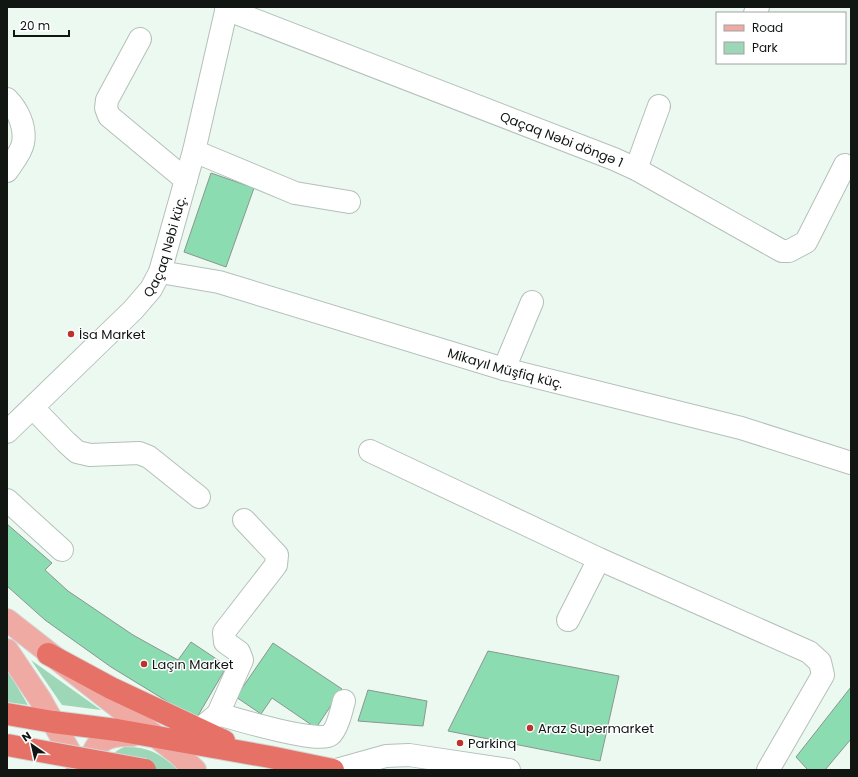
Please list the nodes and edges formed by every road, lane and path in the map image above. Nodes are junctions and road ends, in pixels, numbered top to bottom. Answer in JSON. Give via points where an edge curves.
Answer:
{"nodes":[{"id":1,"x":226,"y":8,"type":"edge"},
{"id":2,"x":140,"y":40,"type":"dead end"},
{"id":3,"x":7,"y":99,"type":"edge"},
{"id":4,"x":659,"y":106,"type":"dead end"},
{"id":5,"x":194,"y":151,"type":"junction"},
{"id":6,"x":845,"y":165,"type":"dead end"},
{"id":7,"x":636,"y":169,"type":"junction"},
{"id":8,"x":7,"y":171,"type":"edge"},
{"id":9,"x":186,"y":180,"type":"junction"},
{"id":10,"x":349,"y":202,"type":"dead end"},
{"id":11,"x":160,"y":272,"type":"junction"},
{"id":12,"x":532,"y":302,"type":"dead end"},
{"id":13,"x":504,"y":369,"type":"junction"},
{"id":14,"x":34,"y":408,"type":"junction"},
{"id":15,"x":7,"y":432,"type":"edge"},
{"id":16,"x":370,"y":451,"type":"dead end"},
{"id":17,"x":851,"y":463,"type":"edge"},
{"id":18,"x":199,"y":497,"type":"dead end"},
{"id":19,"x":7,"y":500,"type":"edge"},
{"id":20,"x":244,"y":520,"type":"dead end"},
{"id":21,"x":62,"y":550,"type":"dead end"},
{"id":22,"x":598,"y":559,"type":"junction"},
{"id":23,"x":7,"y":620,"type":"edge"},
{"id":24,"x":568,"y":620,"type":"dead end"},
{"id":25,"x":7,"y":650,"type":"edge"},
{"id":26,"x":48,"y":654,"type":"junction"},
{"id":27,"x":344,"y":701,"type":"dead end"},
{"id":28,"x":7,"y":714,"type":"edge"},
{"id":29,"x":218,"y":714,"type":"junction"},
{"id":30,"x":53,"y":722,"type":"junction"},
{"id":31,"x":199,"y":730,"type":"junction"},
{"id":32,"x":156,"y":737,"type":"junction"},
{"id":33,"x":7,"y":745,"type":"edge"},
{"id":34,"x":270,"y":757,"type":"junction"},
{"id":35,"x":80,"y":770,"type":"edge"},
{"id":36,"x":90,"y":770,"type":"edge"},
{"id":37,"x":145,"y":770,"type":"edge"},
{"id":38,"x":196,"y":770,"type":"edge"},
{"id":39,"x":332,"y":770,"type":"edge"},
{"id":40,"x":336,"y":770,"type":"edge"},
{"id":41,"x":509,"y":770,"type":"edge"},
{"id":42,"x":768,"y":770,"type":"edge"}],
"edges":[{"from":1,"to":5,"type":"street","name":"Qaçaq Nəbi küç."},
{"from":1,"to":7,"type":"street","name":"Qaçaq Nəbi döngə 1"},
{"from":2,"to":9,"type":"street","via":[[107,100],[106,108],[109,116]]},
{"from":3,"to":8,"type":"street","via":[[18,114],[23,143]]},
{"from":4,"to":7,"type":"street"},
{"from":5,"to":9,"type":"street","name":"Qaçaq Nəbi küç."},
{"from":5,"to":10,"type":"street","via":[[295,193]]},
{"from":6,"to":7,"type":"street","name":"Qaçaq Nəbi döngə 1","via":[[806,242],[789,251],[782,251]]},
{"from":9,"to":11,"type":"street","name":"Qaçaq Nəbi küç."},
{"from":11,"to":13,"type":"street","name":"Mikayıl Müşfiq küç.","via":[[219,282]]},
{"from":11,"to":14,"type":"street","name":"Qaçaq Nəbi küç.","via":[[151,289],[133,310]]},
{"from":12,"to":13,"type":"street"},
{"from":13,"to":17,"type":"street","name":"Mikayıl Müşfiq küç.","via":[[741,428]]},
{"from":14,"to":15,"type":"street","name":"Qaçaq Nəbi küç."},
{"from":14,"to":18,"type":"street","via":[[77,452],[90,455],[139,453],[149,457]]},
{"from":16,"to":22,"type":"street"},
{"from":19,"to":21,"type":"street"},
{"from":20,"to":29,"type":"street","via":[[277,555],[276,565],[224,632],[225,642],[239,652],[242,660]]},
{"from":22,"to":24,"type":"street"},
{"from":22,"to":42,"type":"street","via":[[810,652],[820,662],[823,675]]},
{"from":23,"to":26,"type":"main road"},
{"from":25,"to":30,"type":"main road"},
{"from":26,"to":31,"type":"highway","via":[[111,688]]},
{"from":26,"to":32,"type":"main road"},
{"from":27,"to":29,"type":"street","via":[[337,725],[331,735],[323,738]]},
{"from":28,"to":30,"type":"highway"},
{"from":29,"to":31,"type":"street"},
{"from":30,"to":32,"type":"highway"},
{"from":30,"to":35,"type":"main road"},
{"from":31,"to":34,"type":"highway"},
{"from":32,"to":34,"type":"highway"},
{"from":32,"to":36,"type":"main road","via":[[110,736],[97,746],[90,760]]},
{"from":32,"to":38,"type":"main road"},
{"from":33,"to":37,"type":"highway","bridge":true},
{"from":34,"to":39,"type":"highway"},
{"from":40,"to":41,"type":"street","via":[[386,756],[409,755]]}]}
